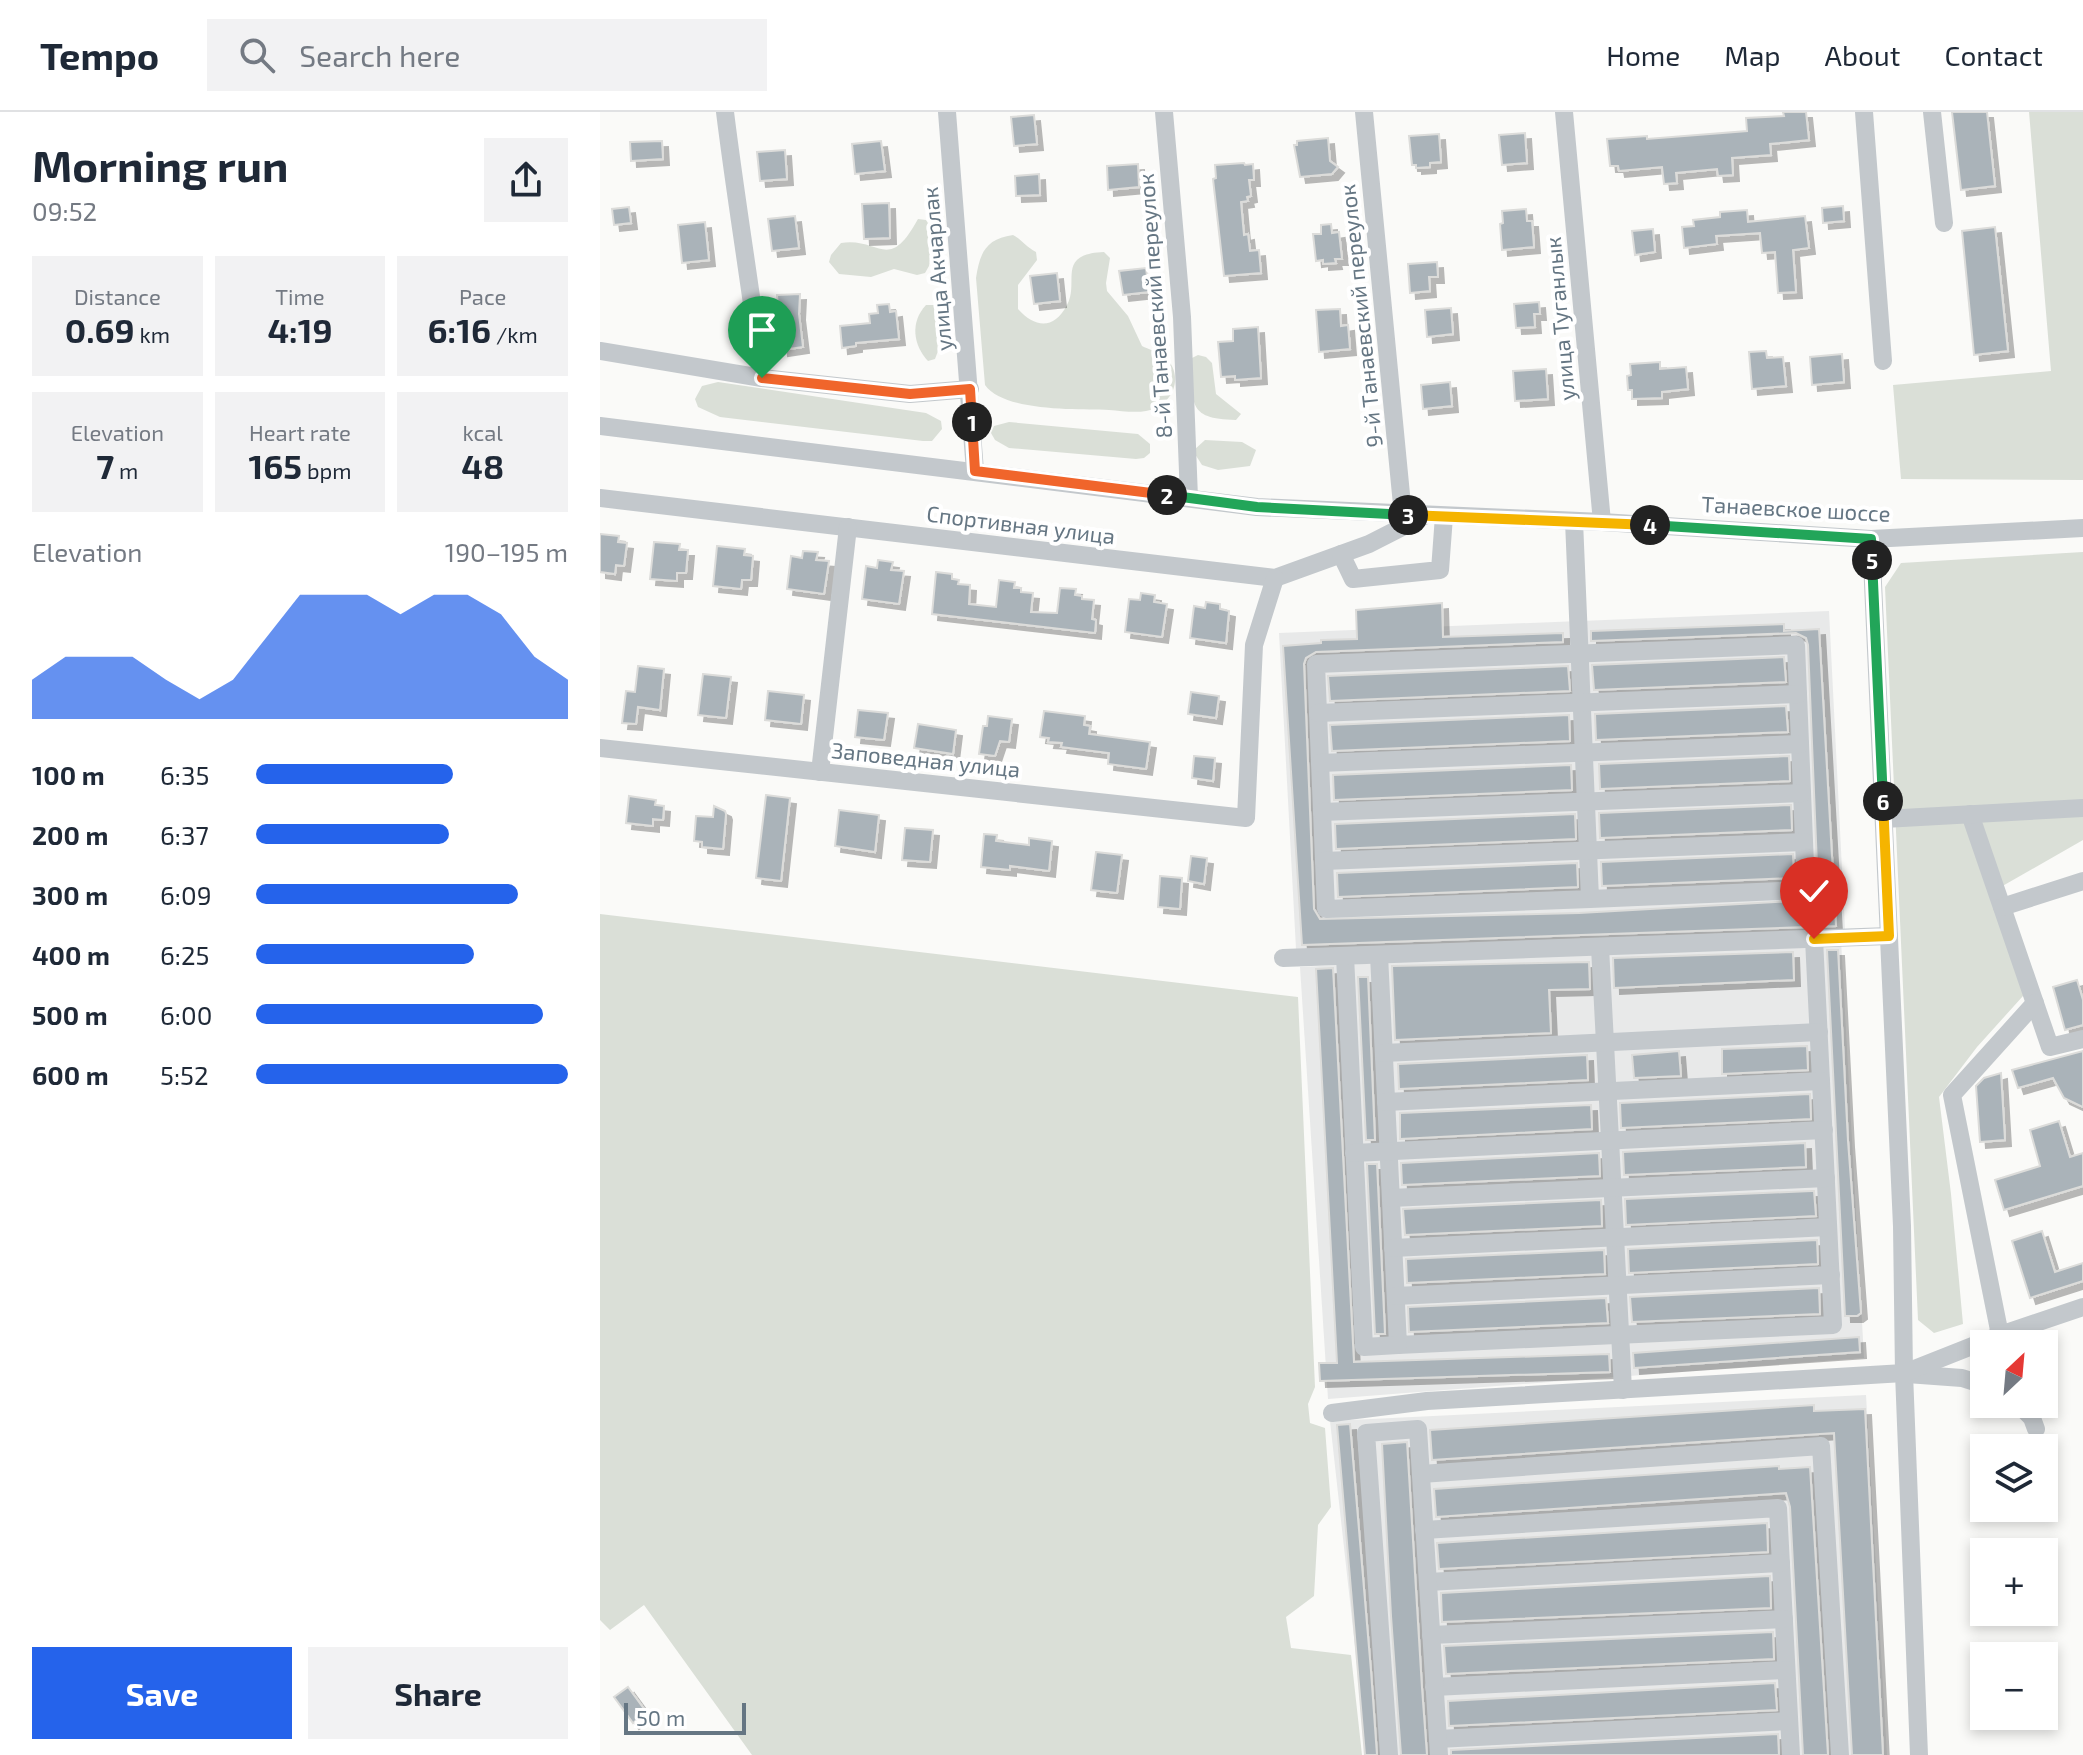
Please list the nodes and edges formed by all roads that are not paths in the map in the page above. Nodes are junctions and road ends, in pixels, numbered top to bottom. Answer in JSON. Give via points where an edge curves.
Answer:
{"nodes":[{"id":1,"x":725,"y":112,"type":"edge"},
{"id":2,"x":947,"y":112,"type":"edge"},
{"id":3,"x":1164,"y":112,"type":"edge"},
{"id":4,"x":1364,"y":112,"type":"edge"},
{"id":5,"x":1564,"y":112,"type":"edge"},
{"id":6,"x":1864,"y":112,"type":"edge"},
{"id":7,"x":1932,"y":112,"type":"edge"},
{"id":8,"x":1944,"y":223,"type":"dead end"},
{"id":9,"x":600,"y":351,"type":"edge"},
{"id":10,"x":1883,"y":361,"type":"dead end"},
{"id":11,"x":762,"y":378,"type":"junction"},
{"id":12,"x":970,"y":389,"type":"junction"},
{"id":13,"x":600,"y":426,"type":"edge"},
{"id":14,"x":975,"y":471,"type":"junction"},
{"id":15,"x":600,"y":498,"type":"edge"},
{"id":16,"x":1189,"y":498,"type":"junction"},
{"id":17,"x":1403,"y":515,"type":"junction"},
{"id":18,"x":1435,"y":516,"type":"junction"},
{"id":19,"x":1574,"y":521,"type":"junction"},
{"id":20,"x":1602,"y":522,"type":"junction"},
{"id":21,"x":848,"y":527,"type":"junction"},
{"id":22,"x":2083,"y":528,"type":"edge"},
{"id":23,"x":1871,"y":539,"type":"junction"},
{"id":24,"x":1341,"y":554,"type":"junction"},
{"id":25,"x":1275,"y":578,"type":"junction"},
{"id":26,"x":1580,"y":653,"type":"junction"},
{"id":27,"x":1798,"y":694,"type":"junction"},
{"id":28,"x":1582,"y":702,"type":"junction"},
{"id":29,"x":1318,"y":713,"type":"junction"},
{"id":30,"x":1800,"y":744,"type":"junction"},
{"id":31,"x":600,"y":748,"type":"edge"},
{"id":32,"x":1584,"y":753,"type":"junction"},
{"id":33,"x":1320,"y":763,"type":"junction"},
{"id":34,"x":820,"y":772,"type":"junction"},
{"id":35,"x":1802,"y":793,"type":"junction"},
{"id":36,"x":1586,"y":801,"type":"junction"},
{"id":37,"x":2083,"y":808,"type":"edge"},
{"id":38,"x":1322,"y":812,"type":"junction"},
{"id":39,"x":1970,"y":814,"type":"junction"},
{"id":40,"x":1884,"y":819,"type":"junction"},
{"id":41,"x":1804,"y":842,"type":"junction"},
{"id":42,"x":1588,"y":851,"type":"junction"},
{"id":43,"x":1324,"y":861,"type":"junction"},
{"id":44,"x":2083,"y":881,"type":"edge"},
{"id":45,"x":1590,"y":899,"type":"junction"},
{"id":46,"x":2002,"y":907,"type":"junction"},
{"id":47,"x":1889,"y":936,"type":"junction"},
{"id":48,"x":1814,"y":939,"type":"junction"},
{"id":49,"x":1600,"y":947,"type":"junction"},
{"id":50,"x":1379,"y":955,"type":"junction"},
{"id":51,"x":1345,"y":956,"type":"junction"},
{"id":52,"x":1283,"y":958,"type":"dead end"},
{"id":53,"x":2035,"y":1003,"type":"junction"},
{"id":54,"x":1819,"y":1032,"type":"junction"},
{"id":55,"x":2083,"y":1039,"type":"edge"},
{"id":56,"x":1605,"y":1042,"type":"junction"},
{"id":57,"x":1384,"y":1053,"type":"junction"},
{"id":58,"x":1821,"y":1081,"type":"junction"},
{"id":59,"x":1608,"y":1091,"type":"junction"},
{"id":60,"x":1386,"y":1102,"type":"junction"},
{"id":61,"x":1824,"y":1130,"type":"junction"},
{"id":62,"x":1610,"y":1141,"type":"junction"},
{"id":63,"x":1389,"y":1151,"type":"junction"},
{"id":64,"x":1354,"y":1153,"type":"junction"},
{"id":65,"x":1826,"y":1178,"type":"junction"},
{"id":66,"x":1612,"y":1188,"type":"junction"},
{"id":67,"x":1391,"y":1198,"type":"junction"},
{"id":68,"x":1828,"y":1227,"type":"junction"},
{"id":69,"x":1615,"y":1237,"type":"junction"},
{"id":70,"x":1393,"y":1248,"type":"junction"},
{"id":71,"x":1831,"y":1275,"type":"junction"},
{"id":72,"x":1617,"y":1286,"type":"junction"},
{"id":73,"x":1396,"y":1296,"type":"junction"},
{"id":74,"x":2083,"y":1307,"type":"edge"},
{"id":75,"x":1999,"y":1330,"type":"edge"},
{"id":76,"x":2015,"y":1330,"type":"edge"},
{"id":77,"x":1620,"y":1335,"type":"junction"},
{"id":78,"x":1398,"y":1345,"type":"junction"},
{"id":79,"x":1970,"y":1347,"type":"edge"},
{"id":80,"x":1904,"y":1373,"type":"junction"},
{"id":81,"x":1970,"y":1381,"type":"edge"},
{"id":82,"x":1623,"y":1390,"type":"junction"},
{"id":83,"x":1332,"y":1413,"type":"dead end"},
{"id":84,"x":2032,"y":1418,"type":"edge"},
{"id":85,"x":2036,"y":1429,"type":"dead end"},
{"id":86,"x":1421,"y":1474,"type":"junction"},
{"id":87,"x":1424,"y":1530,"type":"junction"},
{"id":88,"x":1781,"y":1563,"type":"junction"},
{"id":89,"x":1428,"y":1582,"type":"junction"},
{"id":90,"x":1784,"y":1619,"type":"junction"},
{"id":91,"x":1431,"y":1635,"type":"junction"},
{"id":92,"x":1786,"y":1670,"type":"junction"},
{"id":93,"x":1434,"y":1687,"type":"junction"},
{"id":94,"x":1789,"y":1721,"type":"junction"},
{"id":95,"x":1438,"y":1747,"type":"edge"},
{"id":96,"x":1389,"y":1755,"type":"edge"},
{"id":97,"x":1791,"y":1755,"type":"edge"},
{"id":98,"x":1840,"y":1755,"type":"edge"},
{"id":99,"x":1919,"y":1755,"type":"edge"}],
"edges":[{"from":1,"to":11,"type":"street"},
{"from":2,"to":12,"type":"street","name":"улица Акчарлак"},
{"from":3,"to":16,"type":"street","name":"8-й Танаевский переулок","via":[[1182,317]]},
{"from":4,"to":17,"type":"street","name":"9-й Танаевский переулок"},
{"from":5,"to":20,"type":"street","name":"улица Туганлык"},
{"from":6,"to":10,"type":"street"},
{"from":7,"to":8,"type":"street"},
{"from":9,"to":11,"type":"street"},
{"from":11,"to":12,"type":"street","via":[[910,394]]},
{"from":12,"to":14,"type":"street","name":"улица Акчарлак"},
{"from":13,"to":14,"type":"street","name":"Танаевское шоссе"},
{"from":14,"to":16,"type":"street","name":"Танаевское шоссе"},
{"from":15,"to":21,"type":"street","name":"Спортивная улица"},
{"from":16,"to":17,"type":"street","name":"Танаевское шоссе"},
{"from":17,"to":18,"type":"street","name":"Танаевское шоссе"},
{"from":18,"to":19,"type":"street","name":"Танаевское шоссе"},
{"from":18,"to":24,"type":"street","name":"Спортивная улица"},
{"from":18,"to":24,"type":"street","via":[[1440,570],[1353,579]]},
{"from":19,"to":20,"type":"street","name":"Танаевское шоссе"},
{"from":19,"to":26,"type":"street"},
{"from":20,"to":23,"type":"street","name":"Танаевское шоссе"},
{"from":21,"to":25,"type":"street","name":"Спортивная улица"},
{"from":21,"to":34,"type":"street"},
{"from":22,"to":23,"type":"street","name":"Танаевское шоссе"},
{"from":23,"to":40,"type":"street"},
{"from":24,"to":25,"type":"street","name":"Спортивная улица"},
{"from":25,"to":34,"type":"street","name":"Заповедная улица","via":[[1254,645],[1246,818]]},
{"from":26,"to":27,"type":"street","via":[[1796,645]]},
{"from":26,"to":28,"type":"street"},
{"from":26,"to":29,"type":"street","via":[[1316,664]]},
{"from":27,"to":28,"type":"street"},
{"from":27,"to":30,"type":"street"},
{"from":28,"to":29,"type":"street"},
{"from":28,"to":32,"type":"street"},
{"from":29,"to":33,"type":"street"},
{"from":30,"to":32,"type":"street"},
{"from":30,"to":35,"type":"street"},
{"from":31,"to":34,"type":"street","name":"Заповедная улица"},
{"from":32,"to":33,"type":"street"},
{"from":32,"to":36,"type":"street"},
{"from":33,"to":38,"type":"street"},
{"from":35,"to":36,"type":"street"},
{"from":35,"to":41,"type":"street"},
{"from":36,"to":38,"type":"street"},
{"from":36,"to":42,"type":"street"},
{"from":37,"to":39,"type":"street"},
{"from":38,"to":43,"type":"street"},
{"from":39,"to":40,"type":"street"},
{"from":39,"to":46,"type":"street"},
{"from":40,"to":47,"type":"street"},
{"from":41,"to":42,"type":"street"},
{"from":41,"to":45,"type":"street","via":[[1806,890]]},
{"from":42,"to":43,"type":"street"},
{"from":42,"to":45,"type":"street"},
{"from":43,"to":45,"type":"street","via":[[1326,909]]},
{"from":44,"to":46,"type":"street"},
{"from":46,"to":53,"type":"street"},
{"from":47,"to":48,"type":"street"},
{"from":47,"to":80,"type":"street"},
{"from":48,"to":49,"type":"street"},
{"from":48,"to":54,"type":"street"},
{"from":49,"to":50,"type":"street"},
{"from":49,"to":56,"type":"street"},
{"from":50,"to":51,"type":"street"},
{"from":50,"to":57,"type":"street"},
{"from":51,"to":52,"type":"street"},
{"from":51,"to":64,"type":"street"},
{"from":53,"to":55,"type":"street","via":[[2050,1047]]},
{"from":53,"to":75,"type":"street","via":[[1952,1095]]},
{"from":54,"to":56,"type":"street"},
{"from":54,"to":58,"type":"street"},
{"from":56,"to":57,"type":"street"},
{"from":56,"to":59,"type":"street"},
{"from":57,"to":60,"type":"street"},
{"from":58,"to":59,"type":"street"},
{"from":58,"to":61,"type":"street"},
{"from":59,"to":60,"type":"street"},
{"from":59,"to":62,"type":"street"},
{"from":60,"to":63,"type":"street"},
{"from":61,"to":62,"type":"street"},
{"from":61,"to":65,"type":"street"},
{"from":62,"to":63,"type":"street"},
{"from":62,"to":66,"type":"street"},
{"from":63,"to":64,"type":"street"},
{"from":63,"to":67,"type":"street"},
{"from":64,"to":78,"type":"street","via":[[1364,1347]]},
{"from":65,"to":66,"type":"street"},
{"from":65,"to":68,"type":"street"},
{"from":66,"to":67,"type":"street"},
{"from":66,"to":69,"type":"street"},
{"from":67,"to":70,"type":"street"},
{"from":68,"to":69,"type":"street"},
{"from":68,"to":71,"type":"street"},
{"from":69,"to":70,"type":"street"},
{"from":69,"to":72,"type":"street"},
{"from":70,"to":73,"type":"street"},
{"from":71,"to":72,"type":"street"},
{"from":71,"to":77,"type":"street","via":[[1833,1325]]},
{"from":72,"to":73,"type":"street"},
{"from":72,"to":77,"type":"street"},
{"from":73,"to":78,"type":"street"},
{"from":74,"to":76,"type":"street"},
{"from":77,"to":78,"type":"street"},
{"from":77,"to":82,"type":"street"},
{"from":79,"to":80,"type":"street"},
{"from":80,"to":81,"type":"street"},
{"from":80,"to":82,"type":"street"},
{"from":80,"to":99,"type":"street"},
{"from":82,"to":83,"type":"street","via":[[1427,1401]]},
{"from":84,"to":85,"type":"street"},
{"from":86,"to":87,"type":"street"},
{"from":86,"to":96,"type":"street","via":[[1418,1429],[1366,1433]]},
{"from":86,"to":98,"type":"street","via":[[1821,1446]]},
{"from":87,"to":88,"type":"street","via":[[1778,1508]]},
{"from":87,"to":89,"type":"street"},
{"from":88,"to":89,"type":"street"},
{"from":88,"to":90,"type":"street"},
{"from":89,"to":91,"type":"street"},
{"from":90,"to":91,"type":"street"},
{"from":90,"to":92,"type":"street"},
{"from":91,"to":93,"type":"street"},
{"from":92,"to":93,"type":"street"},
{"from":92,"to":94,"type":"street"},
{"from":93,"to":95,"type":"street"},
{"from":94,"to":95,"type":"street"},
{"from":94,"to":97,"type":"street"}]}
